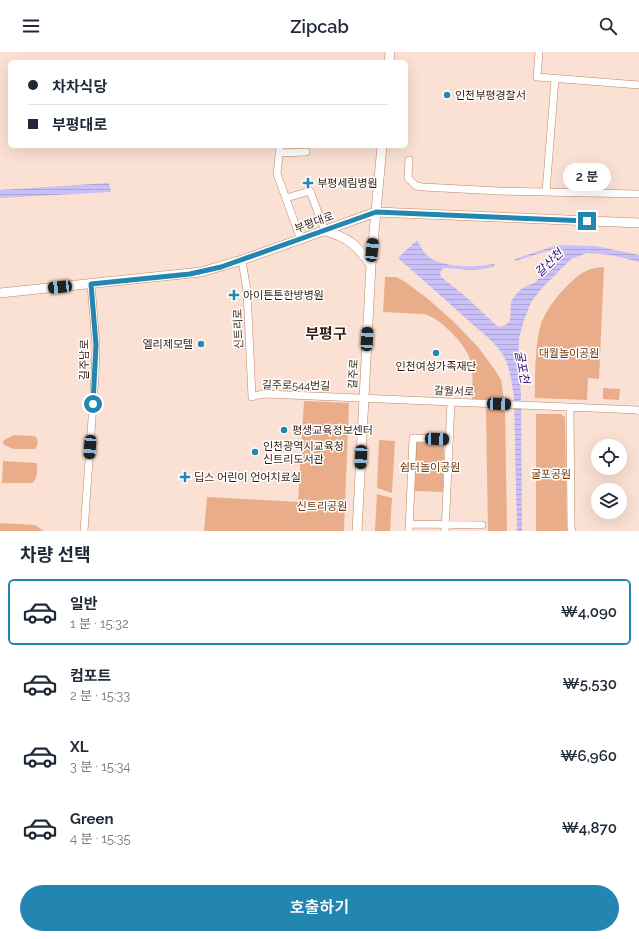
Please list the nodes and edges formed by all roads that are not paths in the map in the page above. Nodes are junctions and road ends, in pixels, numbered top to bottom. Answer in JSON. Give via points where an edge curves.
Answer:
{"nodes":[{"id":1,"x":539,"y":52,"type":"edge"},
{"id":2,"x":555,"y":79,"type":"junction"},
{"id":3,"x":639,"y":85,"type":"edge"},
{"id":4,"x":382,"y":148,"type":"edge"},
{"id":5,"x":279,"y":149,"type":"edge"},
{"id":6,"x":306,"y":152,"type":"dead end"},
{"id":7,"x":409,"y":160,"type":"dead end"},
{"id":8,"x":546,"y":192,"type":"junction"},
{"id":9,"x":639,"y":194,"type":"edge"},
{"id":10,"x":286,"y":198,"type":"junction"},
{"id":11,"x":376,"y":212,"type":"junction"},
{"id":12,"x":639,"y":223,"type":"edge"},
{"id":13,"x":325,"y":231,"type":"junction"},
{"id":14,"x":300,"y":240,"type":"junction"},
{"id":15,"x":242,"y":260,"type":"junction"},
{"id":16,"x":371,"y":266,"type":"junction"},
{"id":17,"x":91,"y":284,"type":"junction"},
{"id":18,"x":0,"y":294,"type":"edge"},
{"id":19,"x":252,"y":397,"type":"joint"},
{"id":20,"x":363,"y":399,"type":"junction"},
{"id":21,"x":451,"y":402,"type":"junction"},
{"id":22,"x":570,"y":407,"type":"junction"},
{"id":23,"x":639,"y":412,"type":"edge"},
{"id":24,"x":450,"y":439,"type":"junction"},
{"id":25,"x":482,"y":525,"type":"dead end"},
{"id":26,"x":409,"y":527,"type":"edge"},
{"id":27,"x":445,"y":527,"type":"edge"},
{"id":28,"x":84,"y":531,"type":"edge"},
{"id":29,"x":357,"y":531,"type":"edge"},
{"id":30,"x":572,"y":531,"type":"edge"}],
"edges":[{"from":1,"to":2,"type":"street","via":[[536,77]]},
{"from":2,"to":3,"type":"street"},
{"from":2,"to":8,"type":"street"},
{"from":4,"to":11,"type":"main road","name":"길주로"},
{"from":5,"to":6,"type":"street"},
{"from":5,"to":10,"type":"street","via":[[277,174]]},
{"from":7,"to":8,"type":"street","via":[[408,178],[416,186]]},
{"from":8,"to":9,"type":"street"},
{"from":10,"to":13,"type":"street","via":[[310,191]]},
{"from":10,"to":14,"type":"street"},
{"from":11,"to":12,"type":"main road","name":"부평대로"},
{"from":11,"to":13,"type":"main road","name":"부평대로"},
{"from":11,"to":16,"type":"main road","name":"길주로"},
{"from":13,"to":14,"type":"main road","name":"부평대로"},
{"from":13,"to":16,"type":"main road","via":[[350,241],[360,249]]},
{"from":14,"to":15,"type":"main road","name":"부평대로"},
{"from":15,"to":17,"type":"main road","name":"부평대로","via":[[190,274]]},
{"from":15,"to":19,"type":"street","name":"신트리로","via":[[247,291]]},
{"from":16,"to":20,"type":"main road","name":"길주로"},
{"from":17,"to":18,"type":"main road","name":"부평대로"},
{"from":17,"to":28,"type":"street","name":"길주남로","via":[[96,345]]},
{"from":19,"to":20,"type":"street","name":"길주로544번길","via":[[266,394]]},
{"from":20,"to":21,"type":"street","name":"갈월서로"},
{"from":20,"to":29,"type":"main road","name":"길주로"},
{"from":21,"to":22,"type":"street","name":"갈월서로"},
{"from":21,"to":24,"type":"street"},
{"from":22,"to":23,"type":"street","name":"갈월서로"},
{"from":22,"to":30,"type":"street"},
{"from":24,"to":26,"type":"street","via":[[413,438]]},
{"from":24,"to":27,"type":"street"},
{"from":25,"to":27,"type":"street"},
{"from":26,"to":27,"type":"street"}]}
